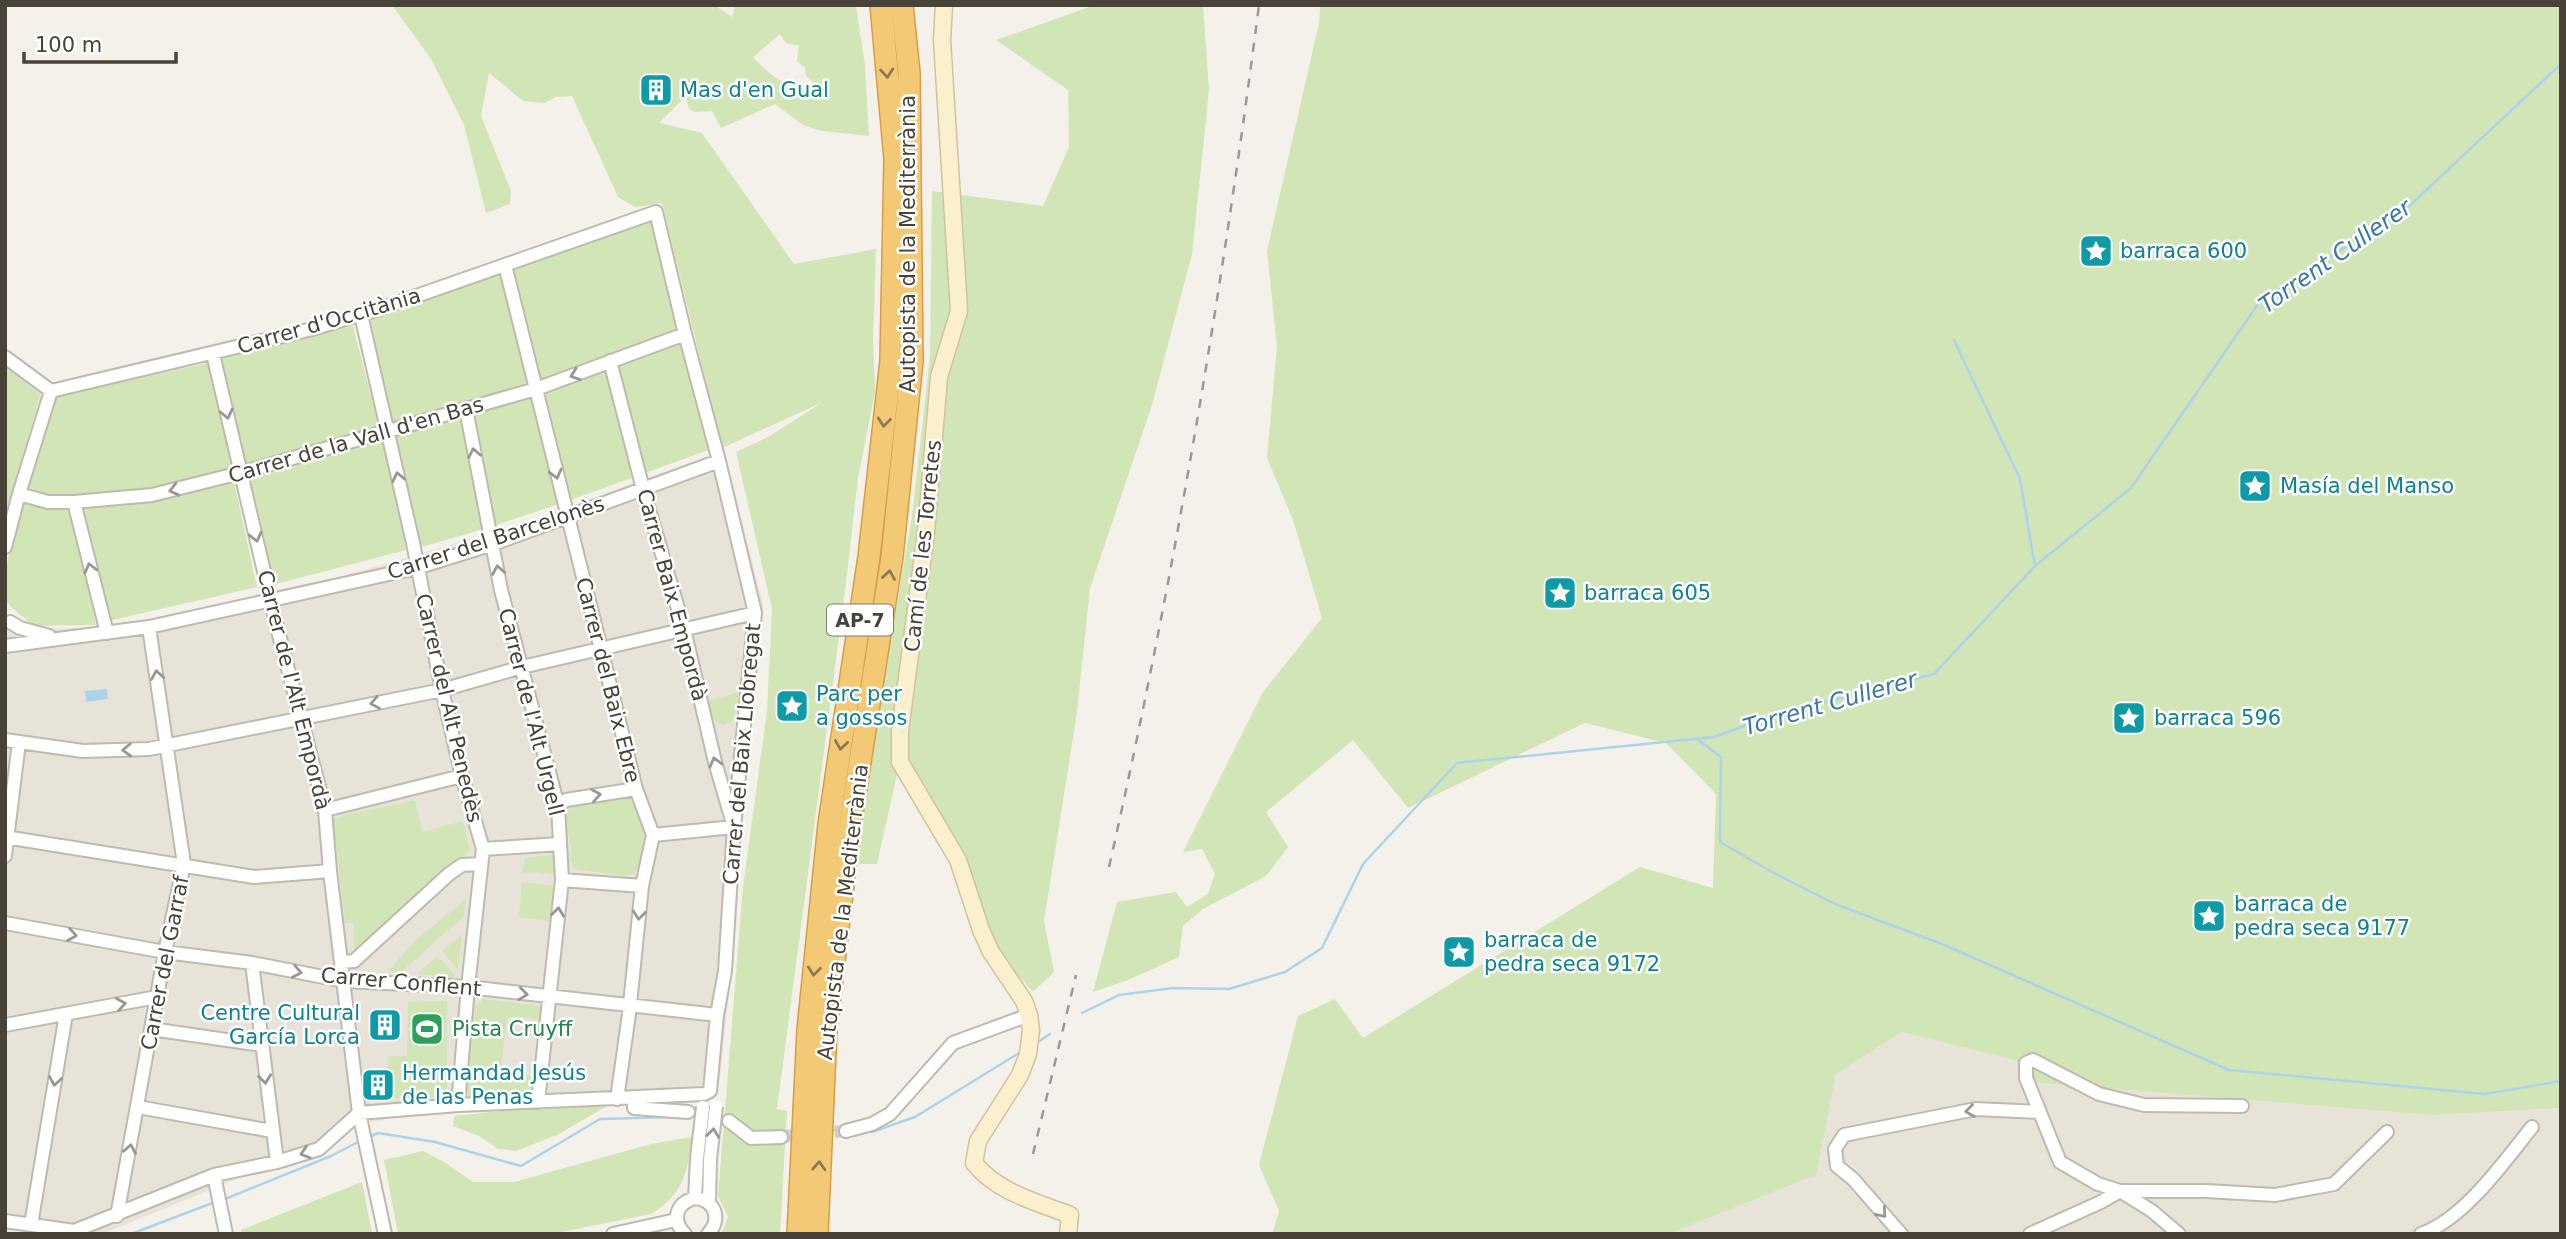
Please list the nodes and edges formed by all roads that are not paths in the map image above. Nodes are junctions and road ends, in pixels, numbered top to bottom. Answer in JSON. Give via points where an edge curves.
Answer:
{"nodes":[{"id":1,"x":881,"y":5,"type":"edge"},
{"id":2,"x":902,"y":5,"type":"edge"},
{"id":3,"x":944,"y":5,"type":"edge"},
{"id":4,"x":656,"y":212,"type":"joint"},
{"id":5,"x":505,"y":265,"type":"junction"},
{"id":6,"x":361,"y":315,"type":"junction"},
{"id":7,"x":685,"y":334,"type":"junction"},
{"id":8,"x":213,"y":354,"type":"junction"},
{"id":9,"x":5,"y":357,"type":"edge"},
{"id":10,"x":610,"y":361,"type":"junction"},
{"id":11,"x":536,"y":389,"type":"junction"},
{"id":12,"x":51,"y":391,"type":"junction"},
{"id":13,"x":466,"y":409,"type":"junction"},
{"id":14,"x":389,"y":431,"type":"junction"},
{"id":15,"x":719,"y":461,"type":"junction"},
{"id":16,"x":240,"y":473,"type":"junction"},
{"id":17,"x":643,"y":489,"type":"junction"},
{"id":18,"x":19,"y":494,"type":"junction"},
{"id":19,"x":74,"y":502,"type":"junction"},
{"id":20,"x":567,"y":517,"type":"junction"},
{"id":21,"x":493,"y":544,"type":"junction"},
{"id":22,"x":5,"y":547,"type":"edge"},
{"id":23,"x":416,"y":568,"type":"junction"},
{"id":24,"x":271,"y":602,"type":"junction"},
{"id":25,"x":755,"y":613,"type":"junction"},
{"id":26,"x":7,"y":618,"type":"edge"},
{"id":27,"x":149,"y":627,"type":"junction"},
{"id":28,"x":684,"y":629,"type":"junction"},
{"id":29,"x":107,"y":633,"type":"junction"},
{"id":30,"x":63,"y":638,"type":"junction"},
{"id":31,"x":5,"y":645,"type":"edge"},
{"id":32,"x":600,"y":648,"type":"junction"},
{"id":33,"x":522,"y":667,"type":"junction"},
{"id":34,"x":442,"y":690,"type":"junction"},
{"id":35,"x":302,"y":717,"type":"junction"},
{"id":36,"x":5,"y":740,"type":"edge"},
{"id":37,"x":19,"y":742,"type":"junction"},
{"id":38,"x":168,"y":746,"type":"junction"},
{"id":39,"x":462,"y":776,"type":"junction"},
{"id":40,"x":636,"y":789,"type":"junction"},
{"id":41,"x":558,"y":806,"type":"junction"},
{"id":42,"x":325,"y":810,"type":"junction"},
{"id":43,"x":734,"y":827,"type":"junction"},
{"id":44,"x":653,"y":835,"type":"junction"},
{"id":45,"x":7,"y":837,"type":"edge"},
{"id":46,"x":560,"y":844,"type":"junction"},
{"id":47,"x":483,"y":849,"type":"junction"},
{"id":48,"x":5,"y":856,"type":"edge"},
{"id":49,"x":480,"y":863,"type":"junction"},
{"id":50,"x":184,"y":864,"type":"junction"},
{"id":51,"x":330,"y":871,"type":"junction"},
{"id":52,"x":562,"y":880,"type":"junction"},
{"id":53,"x":642,"y":886,"type":"junction"},
{"id":54,"x":5,"y":923,"type":"edge"},
{"id":55,"x":165,"y":951,"type":"junction"},
{"id":56,"x":341,"y":962,"type":"junction"},
{"id":57,"x":252,"y":963,"type":"junction"},
{"id":58,"x":344,"y":981,"type":"junction"},
{"id":59,"x":468,"y":987,"type":"junction"},
{"id":60,"x":157,"y":997,"type":"junction"},
{"id":61,"x":547,"y":997,"type":"junction"},
{"id":62,"x":629,"y":1006,"type":"junction"},
{"id":63,"x":66,"y":1014,"type":"junction"},
{"id":64,"x":716,"y":1015,"type":"junction"},
{"id":65,"x":1029,"y":1015,"type":"junction"},
{"id":66,"x":5,"y":1025,"type":"edge"},
{"id":67,"x":151,"y":1029,"type":"junction"},
{"id":68,"x":261,"y":1045,"type":"junction"},
{"id":69,"x":707,"y":1094,"type":"junction"},
{"id":70,"x":634,"y":1098,"type":"junction"},
{"id":71,"x":617,"y":1099,"type":"junction"},
{"id":72,"x":538,"y":1102,"type":"junction"},
{"id":73,"x":458,"y":1105,"type":"junction"},
{"id":74,"x":2242,"y":1106,"type":"dead end"},
{"id":75,"x":138,"y":1107,"type":"junction"},
{"id":76,"x":688,"y":1112,"type":"dead end"},
{"id":77,"x":2038,"y":1112,"type":"junction"},
{"id":78,"x":359,"y":1113,"type":"junction"},
{"id":79,"x":729,"y":1121,"type":"dead end"},
{"id":80,"x":2532,"y":1127,"type":"dead end"},
{"id":81,"x":272,"y":1131,"type":"junction"},
{"id":82,"x":846,"y":1131,"type":"tunnel mouth"},
{"id":83,"x":2387,"y":1132,"type":"dead end"},
{"id":84,"x":781,"y":1137,"type":"tunnel mouth"},
{"id":85,"x":704,"y":1159,"type":"junction"},
{"id":86,"x":277,"y":1161,"type":"junction"},
{"id":87,"x":214,"y":1175,"type":"junction"},
{"id":88,"x":2120,"y":1191,"type":"junction"},
{"id":89,"x":695,"y":1198,"type":"junction"},
{"id":90,"x":709,"y":1203,"type":"junction"},
{"id":91,"x":117,"y":1216,"type":"junction"},
{"id":92,"x":676,"y":1220,"type":"junction"},
{"id":93,"x":5,"y":1221,"type":"edge"},
{"id":94,"x":31,"y":1225,"type":"junction"},
{"id":95,"x":226,"y":1234,"type":"edge"},
{"id":96,"x":385,"y":1234,"type":"edge"},
{"id":97,"x":612,"y":1234,"type":"edge"},
{"id":98,"x":685,"y":1234,"type":"edge"},
{"id":99,"x":708,"y":1234,"type":"edge"},
{"id":100,"x":798,"y":1234,"type":"edge"},
{"id":101,"x":817,"y":1234,"type":"edge"},
{"id":102,"x":1068,"y":1234,"type":"edge"},
{"id":103,"x":1900,"y":1234,"type":"edge"},
{"id":104,"x":2030,"y":1234,"type":"edge"},
{"id":105,"x":2179,"y":1234,"type":"edge"},
{"id":106,"x":2421,"y":1234,"type":"edge"}],
"edges":[{"from":1,"to":100,"type":"highway","name":"Autopista de la Mediterrània","number":"AP-7","one_way":true,"via":[[895,159],[891,361],[869,557],[829,824],[807,1030]]},
{"from":101,"to":2,"type":"highway","name":"Autopista de la Mediterrània","number":"AP-7","one_way":true,"via":[[826,1029],[850,826],[892,558],[912,361],[910,97]]},
{"from":3,"to":65,"type":"street","name":"Camí de les Torretes","via":[[942,40],[959,311],[939,377],[900,762],[958,860],[991,952]]},
{"from":4,"to":5,"type":"street","name":"Carrer d'Occitània"},
{"from":4,"to":7,"type":"street","name":"Carrer del Baix Llobregat"},
{"from":5,"to":6,"type":"street","name":"Carrer d'Occitània"},
{"from":5,"to":11,"type":"street","name":"Carrer del Baix Ebre"},
{"from":6,"to":8,"type":"street","name":"Carrer d'Occitània"},
{"from":6,"to":14,"type":"street","name":"Carrer del Alt Penedès"},
{"from":7,"to":10,"type":"street","name":"Carrer de la Vall d'en Bas"},
{"from":7,"to":15,"type":"street","name":"Carrer del Baix Llobregat"},
{"from":8,"to":12,"type":"street","name":"Carrer d'Occitània"},
{"from":8,"to":16,"type":"street","name":"Carrer de l'Alt Empordà","one_way":true},
{"from":9,"to":12,"type":"street"},
{"from":10,"to":11,"type":"street","name":"Carrer de la Vall d'en Bas","one_way":true},
{"from":10,"to":17,"type":"street","name":"Carrer Baix Empordà"},
{"from":11,"to":13,"type":"street","name":"Carrer de la Vall d'en Bas"},
{"from":11,"to":20,"type":"street","name":"Carrer del Baix Ebre","one_way":true},
{"from":12,"to":18,"type":"street"},
{"from":13,"to":14,"type":"street","name":"Carrer de la Vall d'en Bas"},
{"from":21,"to":13,"type":"street","name":"Carrer de l'Alt Urgell","one_way":true},
{"from":14,"to":16,"type":"street","name":"Carrer de la Vall d'en Bas"},
{"from":23,"to":14,"type":"street","name":"Carrer del Alt Penedès","one_way":true},
{"from":15,"to":17,"type":"street","name":"Carrer del Barcelonès"},
{"from":15,"to":25,"type":"street","name":"Carrer del Baix Llobregat"},
{"from":16,"to":19,"type":"street","name":"Carrer de la Vall d'en Bas","one_way":true,"via":[[152,495]]},
{"from":16,"to":24,"type":"street","name":"Carrer de l'Alt Empordà","one_way":true},
{"from":17,"to":20,"type":"street","name":"Carrer del Barcelonès"},
{"from":17,"to":28,"type":"street","name":"Carrer Baix Empordà"},
{"from":18,"to":19,"type":"street","name":"Carrer de la Vall d'en Bas","via":[[48,502]]},
{"from":18,"to":22,"type":"street"},
{"from":29,"to":19,"type":"street","one_way":true},
{"from":20,"to":21,"type":"street","name":"Carrer del Barcelonès"},
{"from":20,"to":32,"type":"street","name":"Carrer del Baix Ebre"},
{"from":21,"to":23,"type":"street","name":"Carrer del Barcelonès"},
{"from":33,"to":21,"type":"street","name":"Carrer de l'Alt Urgell","one_way":true},
{"from":23,"to":24,"type":"street","name":"Carrer del Barcelonès"},
{"from":23,"to":34,"type":"street","name":"Carrer del Alt Penedès"},
{"from":24,"to":27,"type":"street","name":"Carrer del Barcelonès"},
{"from":24,"to":35,"type":"street","name":"Carrer de l'Alt Empordà"},
{"from":25,"to":28,"type":"street"},
{"from":25,"to":43,"type":"street","name":"Carrer del Baix Llobregat"},
{"from":26,"to":30,"type":"street","name":"Carrer del Barcelonès","via":[[38,634]]},
{"from":26,"to":31,"type":"street","via":[[10,635]]},
{"from":27,"to":29,"type":"street","name":"Carrer del Barcelonès"},
{"from":38,"to":27,"type":"street","name":"Carrer del Garraf","one_way":true},
{"from":28,"to":32,"type":"street"},
{"from":43,"to":28,"type":"street","name":"Carrer Baix Empordà","one_way":true},
{"from":29,"to":30,"type":"street","name":"Carrer del Barcelonès"},
{"from":30,"to":31,"type":"street","name":"Carrer del Barcelonès"},
{"from":32,"to":33,"type":"street"},
{"from":32,"to":40,"type":"street","name":"Carrer del Baix Ebre"},
{"from":33,"to":34,"type":"street"},
{"from":33,"to":41,"type":"street","name":"Carrer de l'Alt Urgell"},
{"from":34,"to":35,"type":"street","one_way":true},
{"from":34,"to":39,"type":"street","name":"Carrer del Alt Penedès"},
{"from":35,"to":38,"type":"street"},
{"from":35,"to":42,"type":"street","name":"Carrer de l'Alt Empordà"},
{"from":36,"to":37,"type":"street"},
{"from":38,"to":37,"type":"street","one_way":true,"via":[[83,751]]},
{"from":37,"to":45,"type":"street"},
{"from":38,"to":50,"type":"street","name":"Carrer del Garraf"},
{"from":39,"to":42,"type":"street"},
{"from":39,"to":47,"type":"street","name":"Carrer del Alt Penedès"},
{"from":41,"to":40,"type":"street","one_way":true,"via":[[566,800]]},
{"from":40,"to":44,"type":"street","name":"Carrer del Baix Ebre"},
{"from":41,"to":46,"type":"street","name":"Carrer de l'Alt Urgell"},
{"from":42,"to":51,"type":"street","name":"Carrer de l'Alt Empordà"},
{"from":43,"to":44,"type":"street"},
{"from":43,"to":64,"type":"street","name":"Carrer del Baix Llobregat","via":[[725,971]]},
{"from":44,"to":53,"type":"street"},
{"from":45,"to":48,"type":"street"},
{"from":45,"to":50,"type":"street"},
{"from":46,"to":47,"type":"street"},
{"from":46,"to":52,"type":"street","name":"Carrer de l'Alt Urgell"},
{"from":47,"to":49,"type":"street","name":"Carrer del Alt Penedès"},
{"from":49,"to":56,"type":"street","via":[[462,865],[449,874],[354,961]]},
{"from":49,"to":59,"type":"street","name":"Carrer del Alt Penedès"},
{"from":50,"to":51,"type":"street","via":[[254,877]]},
{"from":50,"to":55,"type":"street","name":"Carrer del Garraf"},
{"from":51,"to":56,"type":"street","name":"Carrer de l'Alt Empordà"},
{"from":52,"to":53,"type":"street"},
{"from":61,"to":52,"type":"street","name":"Carrer de l'Alt Urgell","one_way":true},
{"from":53,"to":62,"type":"street","one_way":true},
{"from":54,"to":55,"type":"street","name":"Carrer Conflent","one_way":true},
{"from":55,"to":57,"type":"street","name":"Carrer Conflent"},
{"from":55,"to":60,"type":"street","name":"Carrer del Garraf"},
{"from":56,"to":58,"type":"street","name":"Carrer de l'Alt Empordà"},
{"from":57,"to":58,"type":"street","name":"Carrer Conflent","one_way":true},
{"from":57,"to":68,"type":"street"},
{"from":58,"to":59,"type":"street","name":"Carrer Conflent"},
{"from":58,"to":78,"type":"street","name":"Carrer de l'Alt Empordà"},
{"from":59,"to":61,"type":"street","name":"Carrer Conflent","one_way":true},
{"from":59,"to":73,"type":"street","name":"Carrer del Alt Penedès"},
{"from":63,"to":60,"type":"street","one_way":true},
{"from":60,"to":67,"type":"street","name":"Carrer del Garraf"},
{"from":61,"to":62,"type":"street","name":"Carrer Conflent"},
{"from":61,"to":72,"type":"street","name":"Carrer de l'Alt Urgell"},
{"from":62,"to":64,"type":"street","name":"Carrer Conflent"},
{"from":62,"to":71,"type":"street"},
{"from":63,"to":66,"type":"street"},
{"from":63,"to":94,"type":"street","one_way":true},
{"from":64,"to":69,"type":"street","name":"Carrer del Baix Llobregat"},
{"from":65,"to":82,"type":"street","via":[[953,1043],[890,1114]]},
{"from":65,"to":102,"type":"street","name":"Camí de les Torretes","via":[[1028,1054],[1020,1075],[978,1141],[974,1163],[984,1176],[1009,1191],[1070,1215]]},
{"from":67,"to":68,"type":"street"},
{"from":67,"to":75,"type":"street","name":"Carrer del Garraf"},
{"from":68,"to":81,"type":"street","one_way":true},
{"from":69,"to":70,"type":"street"},
{"from":69,"to":85,"type":"street","name":"Carrer del Baix Llobregat","bridge":true,"via":[[716,1106]]},
{"from":70,"to":71,"type":"street"},
{"from":70,"to":76,"type":"street","via":[[634,1108]]},
{"from":71,"to":72,"type":"street"},
{"from":72,"to":73,"type":"street"},
{"from":73,"to":78,"type":"street"},
{"from":74,"to":77,"type":"street","via":[[2144,1105],[2099,1094],[2033,1060],[2026,1063],[2026,1078]]},
{"from":75,"to":81,"type":"street"},
{"from":91,"to":75,"type":"street","name":"Carrer del Garraf","one_way":true},
{"from":77,"to":88,"type":"street","via":[[2060,1162]]},
{"from":77,"to":103,"type":"street","one_way":true,"via":[[1976,1109],[1844,1135],[1835,1149],[1837,1166]]},
{"from":78,"to":86,"type":"street","one_way":true,"via":[[319,1149]]},
{"from":78,"to":96,"type":"street","name":"Carrer de l'Alt Empordà"},
{"from":79,"to":84,"type":"street","via":[[751,1138]]},
{"from":80,"to":106,"type":"street","via":[[2484,1187],[2436,1229]]},
{"from":81,"to":86,"type":"street"},
{"from":83,"to":88,"type":"street","via":[[2334,1184],[2275,1195]]},
{"from":85,"to":89,"type":"street"},
{"from":85,"to":90,"type":"street"},
{"from":86,"to":87,"type":"street"},
{"from":87,"to":91,"type":"street"},
{"from":87,"to":95,"type":"street"},
{"from":88,"to":104,"type":"street"},
{"from":88,"to":105,"type":"street"},
{"from":89,"to":90,"type":"street"},
{"from":89,"to":92,"type":"street","via":[[679,1208]]},
{"from":90,"to":99,"type":"street","via":[[716,1218]]},
{"from":91,"to":94,"type":"street","via":[[74,1231]]},
{"from":92,"to":97,"type":"street"},
{"from":92,"to":98,"type":"street"},
{"from":93,"to":94,"type":"street"}]}
